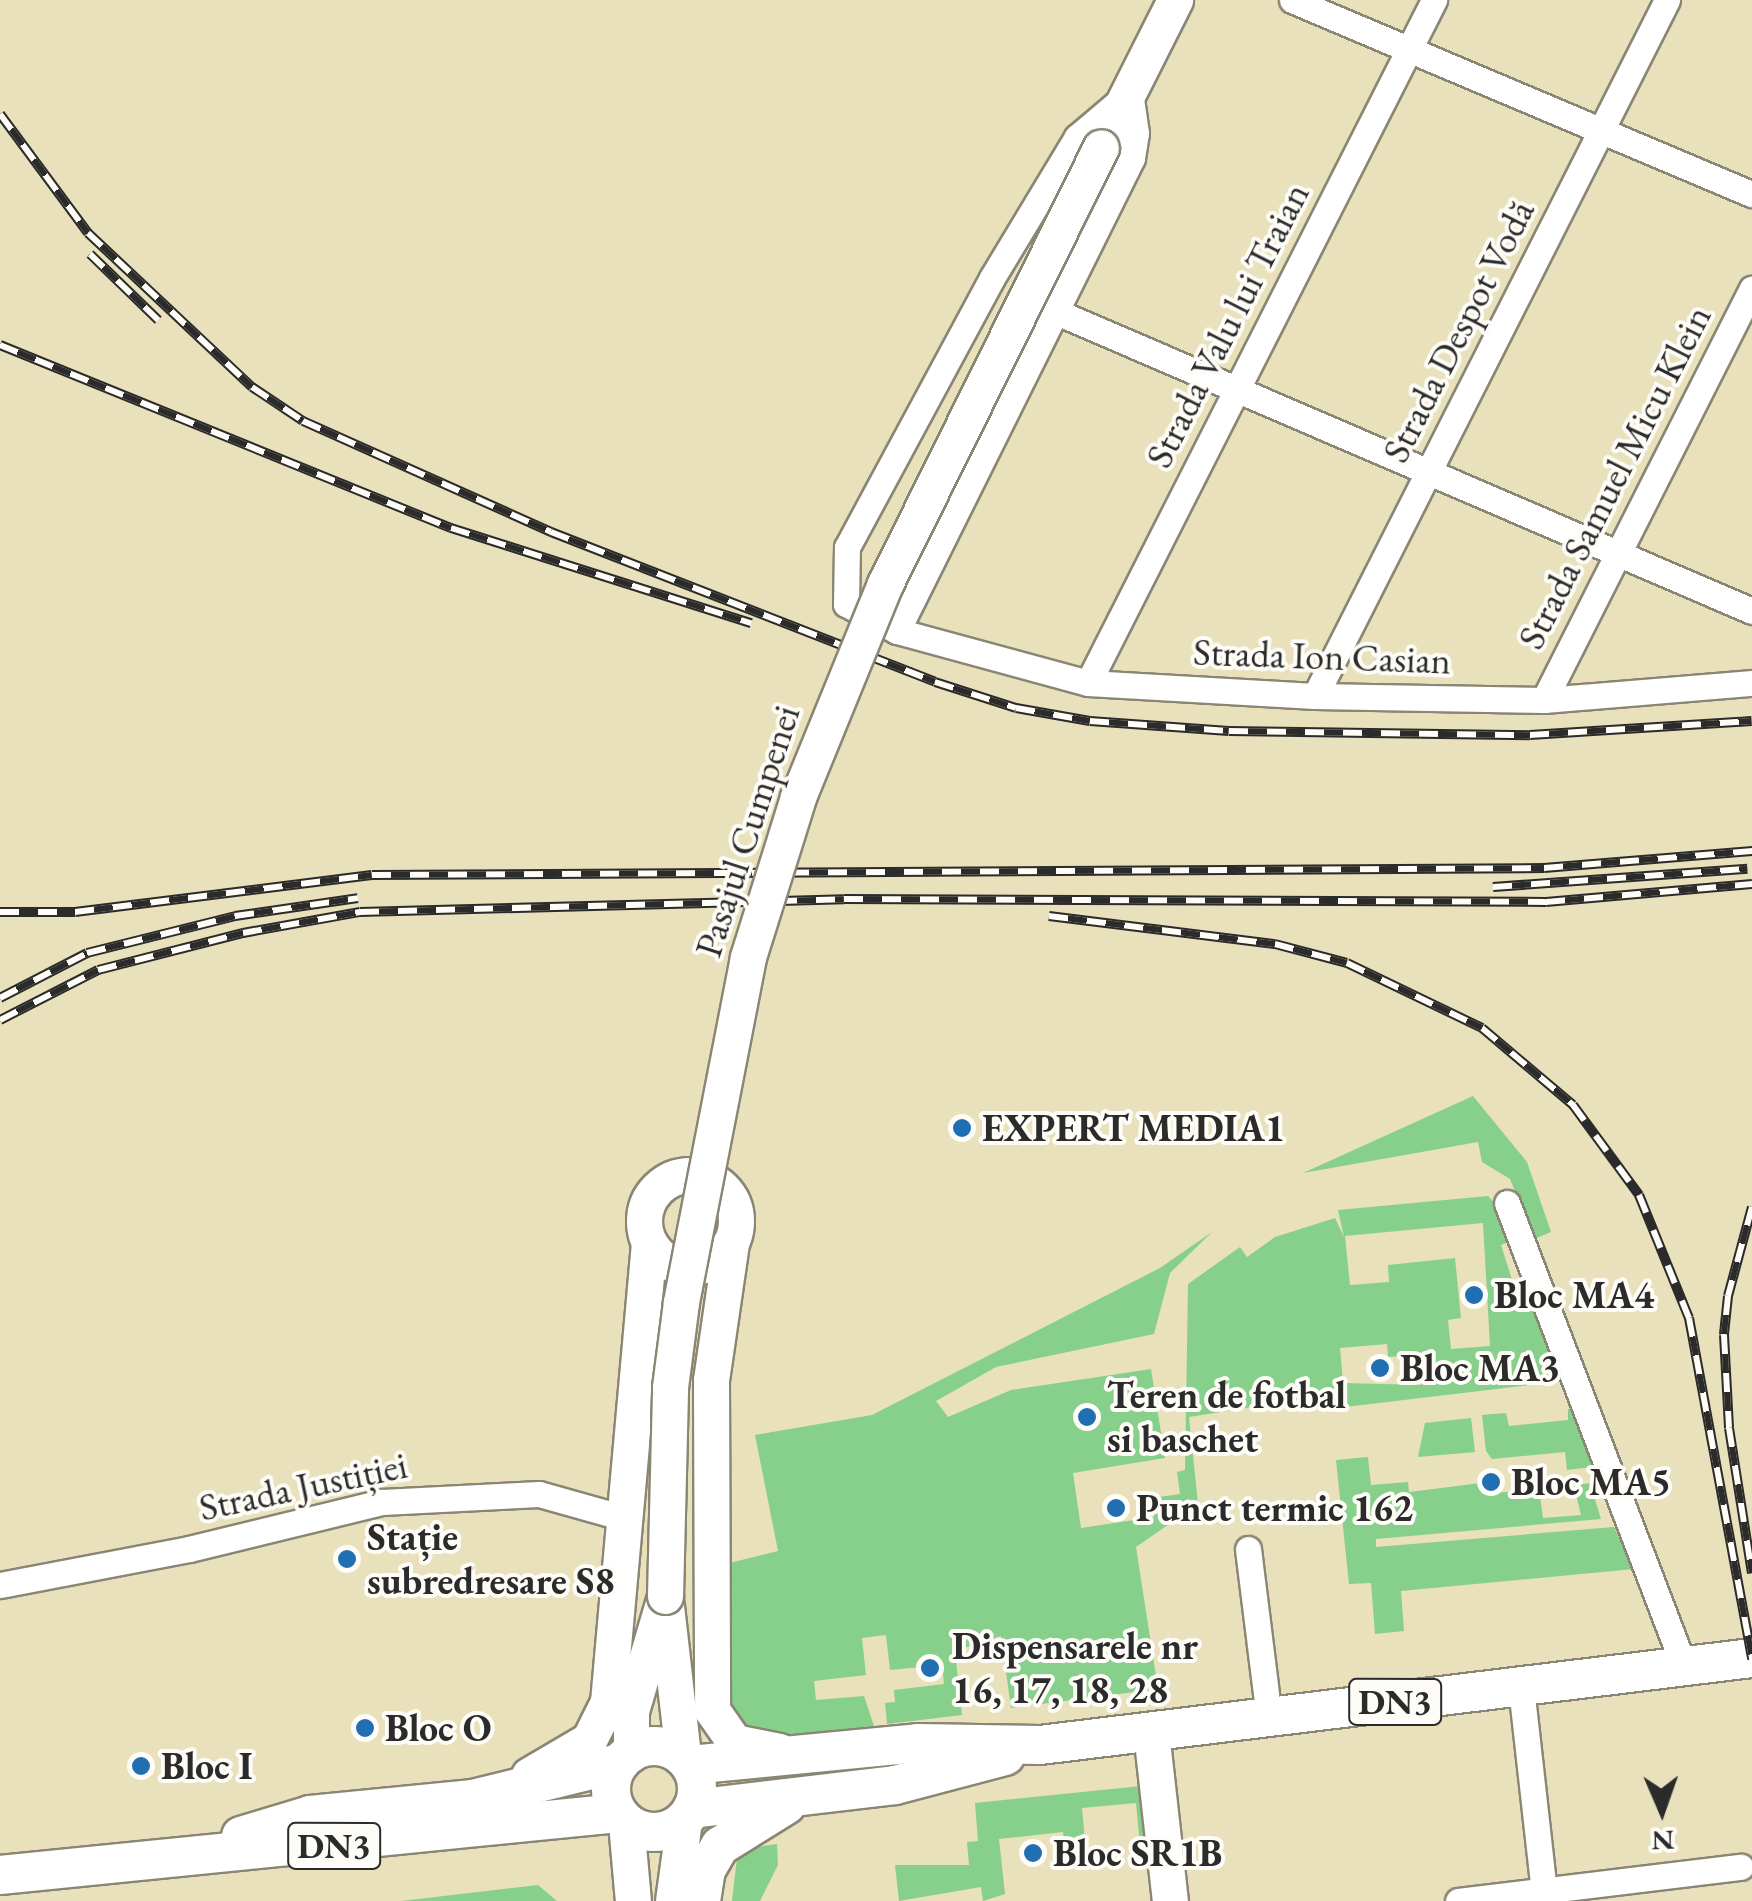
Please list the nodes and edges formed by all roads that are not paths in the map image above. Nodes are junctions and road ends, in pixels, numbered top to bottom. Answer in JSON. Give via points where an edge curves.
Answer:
{"nodes":[{"id":1,"x":1175,"y":0,"type":"edge"},
{"id":2,"x":1292,"y":0,"type":"edge"},
{"id":3,"x":1434,"y":0,"type":"edge"},
{"id":4,"x":1667,"y":0,"type":"edge"},
{"id":5,"x":1409,"y":49,"type":"junction"},
{"id":6,"x":1130,"y":92,"type":"junction"},
{"id":7,"x":1601,"y":130,"type":"junction"},
{"id":8,"x":1752,"y":194,"type":"edge"},
{"id":9,"x":1752,"y":289,"type":"edge"},
{"id":10,"x":1052,"y":310,"type":"junction"},
{"id":11,"x":1236,"y":390,"type":"junction"},
{"id":12,"x":1428,"y":472,"type":"junction"},
{"id":13,"x":1618,"y":554,"type":"junction"},
{"id":14,"x":1752,"y":611,"type":"edge"},
{"id":15,"x":897,"y":631,"type":"junction"},
{"id":16,"x":1088,"y":683,"type":"junction"},
{"id":17,"x":1752,"y":684,"type":"edge"},
{"id":18,"x":1315,"y":696,"type":"junction"},
{"id":19,"x":1544,"y":700,"type":"junction"},
{"id":20,"x":1507,"y":1204,"type":"dead end"},
{"id":21,"x":649,"y":1244,"type":"junction"},
{"id":22,"x":731,"y":1244,"type":"junction"},
{"id":23,"x":621,"y":1517,"type":"junction"},
{"id":24,"x":1248,"y":1549,"type":"dead end"},
{"id":25,"x":621,"y":1565,"type":"junction"},
{"id":26,"x":0,"y":1585,"type":"edge"},
{"id":27,"x":665,"y":1596,"type":"junction"},
{"id":28,"x":710,"y":1636,"type":"junction"},
{"id":29,"x":1752,"y":1658,"type":"edge"},
{"id":30,"x":1684,"y":1666,"type":"junction"},
{"id":31,"x":642,"y":1672,"type":"junction"},
{"id":32,"x":1520,"y":1687,"type":"junction"},
{"id":33,"x":682,"y":1711,"type":"junction"},
{"id":34,"x":1269,"y":1718,"type":"junction"},
{"id":35,"x":1151,"y":1732,"type":"junction"},
{"id":36,"x":1040,"y":1746,"type":"junction"},
{"id":37,"x":804,"y":1755,"type":"junction"},
{"id":38,"x":625,"y":1758,"type":"junction"},
{"id":39,"x":686,"y":1760,"type":"junction"},
{"id":40,"x":811,"y":1794,"type":"junction"},
{"id":41,"x":473,"y":1799,"type":"junction"},
{"id":42,"x":688,"y":1815,"type":"junction"},
{"id":43,"x":622,"y":1818,"type":"junction"},
{"id":44,"x":191,"y":1851,"type":"junction"},
{"id":45,"x":1740,"y":1867,"type":"dead end"},
{"id":46,"x":0,"y":1876,"type":"edge"},
{"id":47,"x":1545,"y":1896,"type":"edge"},
{"id":48,"x":633,"y":1901,"type":"edge"},
{"id":49,"x":672,"y":1901,"type":"edge"},
{"id":50,"x":701,"y":1901,"type":"edge"},
{"id":51,"x":1170,"y":1901,"type":"edge"},
{"id":52,"x":1458,"y":1901,"type":"edge"}],
"edges":[{"from":1,"to":6,"type":"main road","name":"Pasajul Cumpenei"},
{"from":2,"to":5,"type":"street"},
{"from":3,"to":5,"type":"street","name":"Strada Valu lui Traian"},
{"from":4,"to":7,"type":"street","name":"Strada Despot Vodă"},
{"from":5,"to":7,"type":"street"},
{"from":5,"to":11,"type":"street","name":"Strada Valu lui Traian"},
{"from":6,"to":10,"type":"street","via":[[1132,158]]},
{"from":6,"to":15,"type":"street","name":"Strada Ion Casian","via":[[1077,137],[992,278],[847,548],[846,604]]},
{"from":6,"to":27,"type":"main road","name":"Pasajul Cumpenei","bridge":true,"via":[[877,602],[798,797],[748,957],[681,1302],[668,1421]]},
{"from":7,"to":8,"type":"street"},
{"from":7,"to":12,"type":"street","name":"Strada Despot Vodă"},
{"from":9,"to":13,"type":"street","name":"Strada Samuel Micu Klein"},
{"from":10,"to":11,"type":"street"},
{"from":10,"to":15,"type":"street"},
{"from":11,"to":12,"type":"street"},
{"from":11,"to":16,"type":"street","name":"Strada Valu lui Traian"},
{"from":12,"to":13,"type":"street"},
{"from":12,"to":18,"type":"street","name":"Strada Despot Vodă"},
{"from":13,"to":14,"type":"street"},
{"from":13,"to":19,"type":"street","name":"Strada Samuel Micu Klein"},
{"from":15,"to":16,"type":"street","name":"Strada Ion Casian"},
{"from":16,"to":18,"type":"street","name":"Strada Ion Casian"},
{"from":17,"to":19,"type":"street","name":"Strada Ion Casian"},
{"from":18,"to":19,"type":"street","name":"Strada Ion Casian"},
{"from":20,"to":30,"type":"street"},
{"from":21,"to":22,"type":"main road","via":[[658,1256],[686,1268],[712,1262]]},
{"from":21,"to":22,"type":"main road","via":[[643,1218],[653,1192],[674,1177],[698,1175],[725,1190],[733,1204]]},
{"from":21,"to":23,"type":"main road"},
{"from":22,"to":28,"type":"main road","via":[[712,1380]]},
{"from":23,"to":25,"type":"main road"},
{"from":23,"to":26,"type":"street","name":"Strada Justiției","via":[[539,1494],[382,1502],[189,1550]]},
{"from":24,"to":34,"type":"street"},
{"from":25,"to":31,"type":"main road","via":[[634,1599]]},
{"from":25,"to":41,"type":"main road","via":[[612,1684],[597,1729],[561,1762]]},
{"from":27,"to":31,"type":"main road"},
{"from":27,"to":33,"type":"main road"},
{"from":28,"to":33,"type":"main road"},
{"from":28,"to":37,"type":"main road","via":[[719,1728],[744,1746]]},
{"from":29,"to":30,"type":"main road","number":"DN3"},
{"from":30,"to":32,"type":"main road","number":"DN3"},
{"from":31,"to":38,"type":"main road"},
{"from":32,"to":34,"type":"main road","number":"DN3"},
{"from":32,"to":47,"type":"street"},
{"from":33,"to":39,"type":"main road"},
{"from":34,"to":35,"type":"main road","number":"DN3"},
{"from":35,"to":36,"type":"main road","number":"DN3"},
{"from":35,"to":51,"type":"main road"},
{"from":36,"to":37,"type":"main road","number":"DN3","via":[[918,1742]]},
{"from":36,"to":40,"type":"main road","number":"DN3","via":[[924,1780]]},
{"from":37,"to":39,"type":"main road","number":"DN3"},
{"from":38,"to":39,"type":"main road","number":"DN3","via":[[656,1747]]},
{"from":38,"to":41,"type":"main road","number":"DN3"},
{"from":38,"to":43,"type":"main road","via":[[611,1788]]},
{"from":39,"to":42,"type":"main road","via":[[696,1784]]},
{"from":40,"to":42,"type":"main road","number":"DN3"},
{"from":40,"to":50,"type":"main road","via":[[752,1821],[720,1846],[706,1870]]},
{"from":41,"to":44,"type":"main road","number":"DN3","via":[[310,1815]]},
{"from":42,"to":43,"type":"main road","number":"DN3","via":[[655,1833]]},
{"from":42,"to":49,"type":"main road"},
{"from":43,"to":44,"type":"main road","number":"DN3","via":[[320,1847]]},
{"from":43,"to":48,"type":"main road"},
{"from":44,"to":46,"type":"main road","number":"DN3"},
{"from":45,"to":47,"type":"street"},
{"from":47,"to":52,"type":"street"}]}
